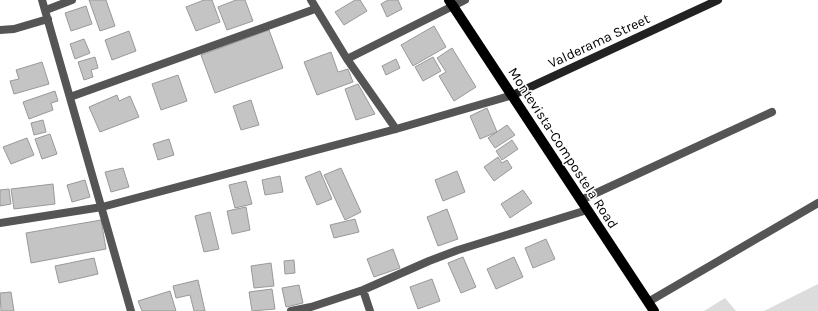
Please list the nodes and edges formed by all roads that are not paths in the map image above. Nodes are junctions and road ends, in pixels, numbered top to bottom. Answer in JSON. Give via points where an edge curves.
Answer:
{"nodes":[{"id":1,"x":42,"y":0,"type":"edge"},
{"id":2,"x":72,"y":0,"type":"edge"},
{"id":3,"x":311,"y":0,"type":"edge"},
{"id":4,"x":465,"y":0,"type":"edge"},
{"id":5,"x":718,"y":0,"type":"edge"},
{"id":6,"x":450,"y":3,"type":"edge"},
{"id":7,"x":315,"y":9,"type":"junction"},
{"id":8,"x":46,"y":10,"type":"junction"},
{"id":9,"x":48,"y":20,"type":"junction"},
{"id":10,"x":0,"y":30,"type":"edge"},
{"id":11,"x":347,"y":59,"type":"junction"},
{"id":12,"x":512,"y":95,"type":"junction"},
{"id":13,"x":70,"y":97,"type":"junction"},
{"id":14,"x":772,"y":112,"type":"dead end"},
{"id":15,"x":396,"y":128,"type":"junction"},
{"id":16,"x":581,"y":200,"type":"junction"},
{"id":17,"x":818,"y":203,"type":"edge"},
{"id":18,"x":102,"y":207,"type":"junction"},
{"id":19,"x":587,"y":210,"type":"junction"},
{"id":20,"x":0,"y":223,"type":"edge"},
{"id":21,"x":363,"y":290,"type":"junction"},
{"id":22,"x":648,"y":302,"type":"junction"},
{"id":23,"x":131,"y":311,"type":"edge"},
{"id":24,"x":291,"y":311,"type":"edge"},
{"id":25,"x":370,"y":311,"type":"edge"},
{"id":26,"x":654,"y":311,"type":"edge"}],
"edges":[{"from":1,"to":8,"type":"street"},
{"from":2,"to":8,"type":"street"},
{"from":3,"to":7,"type":"street"},
{"from":4,"to":6,"type":"street"},
{"from":5,"to":12,"type":"street","name":"Valderama Street"},
{"from":6,"to":11,"type":"street"},
{"from":6,"to":12,"type":"main road","name":"Montevista-Compostela Road"},
{"from":7,"to":11,"type":"street"},
{"from":7,"to":13,"type":"street"},
{"from":8,"to":9,"type":"street"},
{"from":9,"to":10,"type":"street"},
{"from":9,"to":13,"type":"street"},
{"from":11,"to":15,"type":"street"},
{"from":12,"to":15,"type":"street"},
{"from":12,"to":16,"type":"main road","name":"Montevista-Compostela Road"},
{"from":13,"to":18,"type":"street"},
{"from":14,"to":16,"type":"street"},
{"from":15,"to":18,"type":"street"},
{"from":16,"to":19,"type":"main road","name":"Montevista-Compostela Road"},
{"from":17,"to":22,"type":"street"},
{"from":18,"to":20,"type":"street"},
{"from":18,"to":23,"type":"street"},
{"from":19,"to":21,"type":"street","via":[[458,250]]},
{"from":19,"to":22,"type":"main road","name":"Montevista-Compostela Road"},
{"from":21,"to":24,"type":"street"},
{"from":21,"to":25,"type":"street"},
{"from":22,"to":26,"type":"main road","name":"Montevista-Compostela Road"}]}
